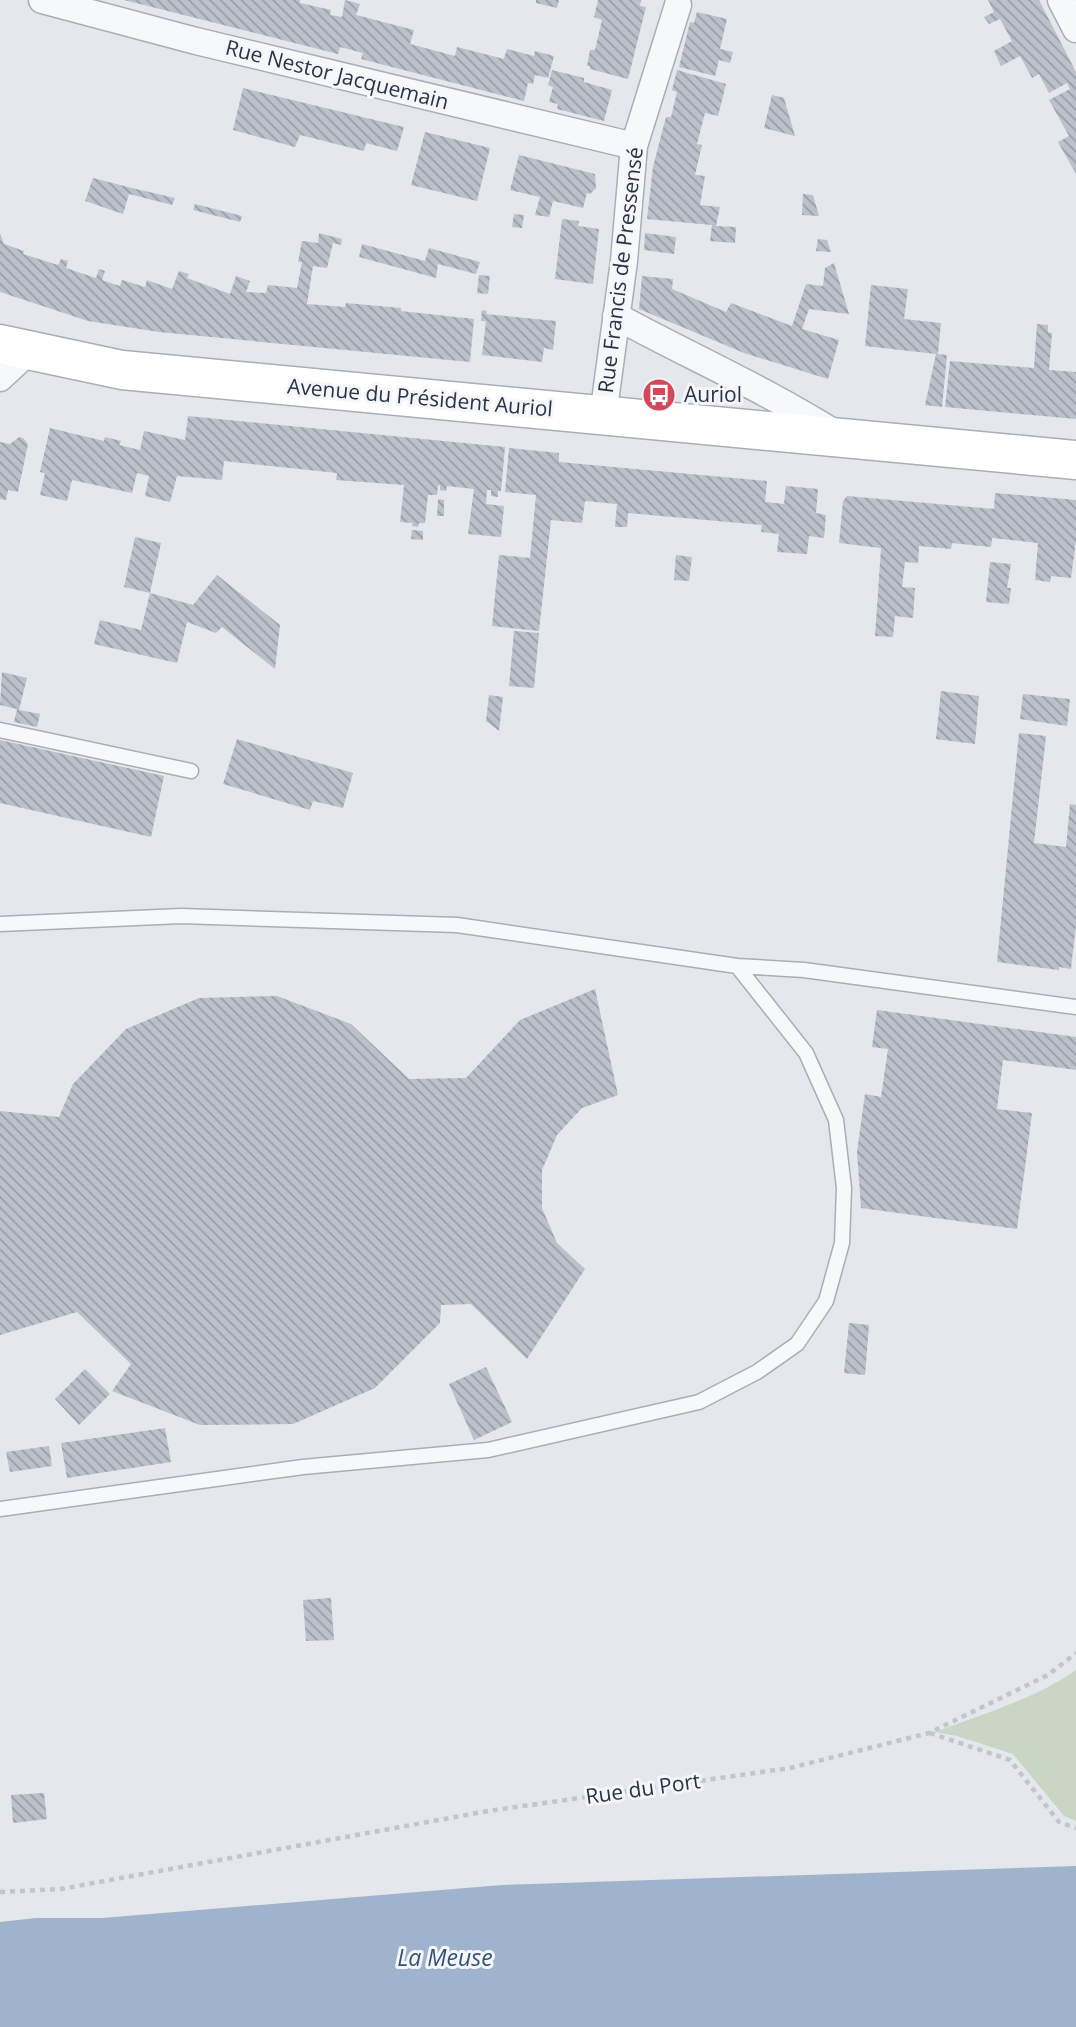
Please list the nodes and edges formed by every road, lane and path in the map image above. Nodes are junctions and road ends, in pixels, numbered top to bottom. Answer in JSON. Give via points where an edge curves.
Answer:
{"nodes":[{"id":1,"x":42,"y":0,"type":"edge"},
{"id":2,"x":1061,"y":0,"type":"edge"},
{"id":3,"x":678,"y":5,"type":"dead end"},
{"id":4,"x":1076,"y":29,"type":"edge"},
{"id":5,"x":634,"y":146,"type":"junction"},
{"id":6,"x":616,"y":316,"type":"junction"},
{"id":7,"x":15,"y":347,"type":"edge"},
{"id":8,"x":0,"y":378,"type":"edge"},
{"id":9,"x":603,"y":415,"type":"junction"},
{"id":10,"x":843,"y":438,"type":"junction"},
{"id":11,"x":1076,"y":460,"type":"edge"},
{"id":12,"x":0,"y":730,"type":"edge"},
{"id":13,"x":191,"y":771,"type":"dead end"},
{"id":14,"x":0,"y":924,"type":"edge"},
{"id":15,"x":737,"y":965,"type":"junction"},
{"id":16,"x":1076,"y":1007,"type":"edge"},
{"id":17,"x":0,"y":1509,"type":"edge"},
{"id":18,"x":1076,"y":1653,"type":"edge"},
{"id":19,"x":929,"y":1733,"type":"junction"},
{"id":20,"x":1076,"y":1828,"type":"edge"},
{"id":21,"x":0,"y":1892,"type":"edge"}],
"edges":[{"from":1,"to":5,"type":"street","name":"Rue Nestor Jacquemain"},
{"from":2,"to":4,"type":"street"},
{"from":3,"to":5,"type":"street","name":"Rue Francis de Pressensé"},
{"from":5,"to":6,"type":"street","name":"Rue Francis de Pressensé"},
{"from":6,"to":9,"type":"street","name":"Rue Francis de Pressensé"},
{"from":6,"to":10,"type":"street","name":"Avenue du Président Auriol","via":[[789,404]]},
{"from":7,"to":8,"type":"street"},
{"from":7,"to":9,"type":"main road","name":"Avenue du Président Auriol","via":[[122,370]]},
{"from":9,"to":10,"type":"main road","name":"Avenue du Président Auriol"},
{"from":10,"to":11,"type":"main road","name":"Avenue du Président Auriol"},
{"from":12,"to":13,"type":"lane"},
{"from":14,"to":15,"type":"lane","via":[[181,916],[457,925]]},
{"from":15,"to":16,"type":"lane"},
{"from":15,"to":17,"type":"lane","via":[[806,1053],[836,1120],[844,1188],[842,1243],[825,1301],[796,1344],[699,1402],[488,1450],[303,1467]]},
{"from":18,"to":19,"type":"path","name":"Rue du Port","via":[[1048,1675]]},
{"from":19,"to":20,"type":"path","via":[[1010,1760],[1059,1822]]},
{"from":19,"to":21,"type":"path","name":"Rue du Port","via":[[790,1768],[488,1811],[61,1889]]}]}
